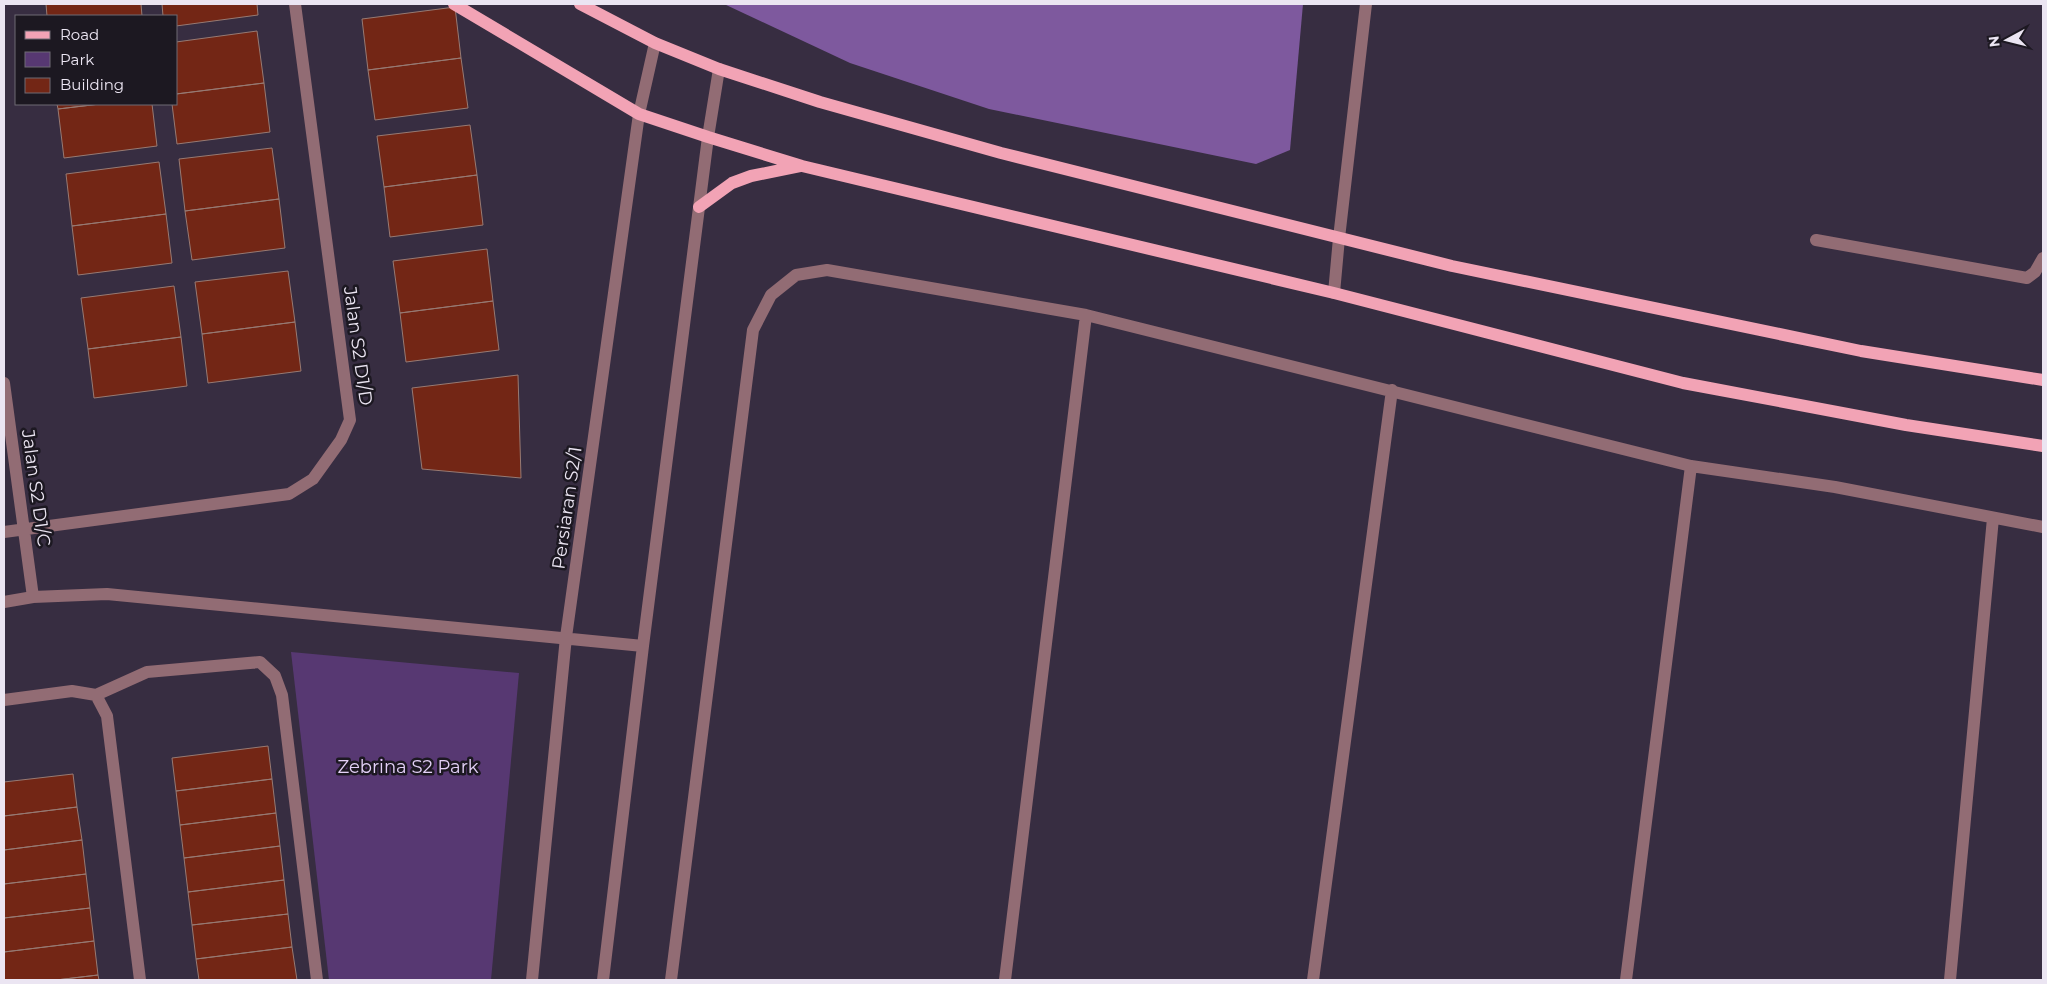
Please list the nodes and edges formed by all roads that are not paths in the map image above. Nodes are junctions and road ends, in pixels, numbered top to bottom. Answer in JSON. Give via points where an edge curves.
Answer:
{"nodes":[{"id":1,"x":295,"y":4,"type":"edge"},
{"id":2,"x":454,"y":4,"type":"edge"},
{"id":3,"x":580,"y":4,"type":"edge"},
{"id":4,"x":1366,"y":4,"type":"edge"},
{"id":5,"x":655,"y":43,"type":"junction"},
{"id":6,"x":719,"y":70,"type":"junction"},
{"id":7,"x":639,"y":114,"type":"junction"},
{"id":8,"x":708,"y":138,"type":"junction"},
{"id":9,"x":802,"y":166,"type":"junction"},
{"id":10,"x":699,"y":208,"type":"junction"},
{"id":11,"x":1339,"y":238,"type":"junction"},
{"id":12,"x":1816,"y":240,"type":"dead end"},
{"id":13,"x":2043,"y":258,"type":"edge"},
{"id":14,"x":1334,"y":293,"type":"junction"},
{"id":15,"x":1086,"y":315,"type":"junction"},
{"id":16,"x":2043,"y":380,"type":"edge"},
{"id":17,"x":4,"y":383,"type":"edge"},
{"id":18,"x":1392,"y":390,"type":"junction"},
{"id":19,"x":2043,"y":446,"type":"edge"},
{"id":20,"x":1691,"y":466,"type":"junction"},
{"id":21,"x":1993,"y":518,"type":"junction"},
{"id":22,"x":2043,"y":526,"type":"edge"},
{"id":23,"x":24,"y":530,"type":"junction"},
{"id":24,"x":4,"y":532,"type":"edge"},
{"id":25,"x":33,"y":598,"type":"junction"},
{"id":26,"x":4,"y":602,"type":"edge"},
{"id":27,"x":566,"y":637,"type":"junction"},
{"id":28,"x":643,"y":646,"type":"junction"},
{"id":29,"x":96,"y":694,"type":"junction"},
{"id":30,"x":4,"y":700,"type":"edge"},
{"id":31,"x":140,"y":980,"type":"edge"},
{"id":32,"x":317,"y":980,"type":"edge"},
{"id":33,"x":532,"y":980,"type":"edge"},
{"id":34,"x":603,"y":980,"type":"edge"},
{"id":35,"x":671,"y":980,"type":"edge"},
{"id":36,"x":1005,"y":980,"type":"edge"},
{"id":37,"x":1313,"y":980,"type":"edge"},
{"id":38,"x":1626,"y":980,"type":"edge"},
{"id":39,"x":1950,"y":980,"type":"edge"}],
"edges":[{"from":1,"to":23,"type":"street","name":"Jalan S2 D1/D","via":[[350,420],[340,440],[313,479],[289,494]]},
{"from":2,"to":7,"type":"main road"},
{"from":3,"to":5,"type":"main road"},
{"from":4,"to":11,"type":"street"},
{"from":5,"to":6,"type":"main road"},
{"from":5,"to":7,"type":"street","name":"Persiaran S2/1"},
{"from":6,"to":8,"type":"street"},
{"from":6,"to":11,"type":"main road","via":[[1001,153]]},
{"from":7,"to":8,"type":"main road"},
{"from":7,"to":27,"type":"street","name":"Persiaran S2/1"},
{"from":8,"to":9,"type":"main road"},
{"from":8,"to":10,"type":"street"},
{"from":9,"to":10,"type":"main road","via":[[732,183]]},
{"from":9,"to":14,"type":"main road"},
{"from":10,"to":28,"type":"street"},
{"from":11,"to":14,"type":"street"},
{"from":11,"to":16,"type":"main road","via":[[1452,266],[1862,351]]},
{"from":12,"to":13,"type":"street","via":[[2027,278]]},
{"from":14,"to":19,"type":"main road","via":[[1683,383],[1906,425]]},
{"from":15,"to":18,"type":"street"},
{"from":15,"to":35,"type":"street","via":[[827,270],[796,275],[771,295],[753,330]]},
{"from":15,"to":36,"type":"street"},
{"from":17,"to":23,"type":"street","name":"Jalan S2 D1/C"},
{"from":18,"to":20,"type":"street"},
{"from":18,"to":37,"type":"street"},
{"from":20,"to":21,"type":"street","via":[[1835,487]]},
{"from":20,"to":38,"type":"street"},
{"from":21,"to":22,"type":"street"},
{"from":21,"to":39,"type":"street"},
{"from":23,"to":24,"type":"street","name":"Jalan S2 D1/D"},
{"from":23,"to":25,"type":"street","name":"Jalan S2 D1/C"},
{"from":25,"to":26,"type":"street"},
{"from":25,"to":27,"type":"street","via":[[107,594]]},
{"from":27,"to":28,"type":"street"},
{"from":27,"to":33,"type":"street","name":"Persiaran S2/1"},
{"from":28,"to":34,"type":"street"},
{"from":29,"to":30,"type":"street","via":[[72,691]]},
{"from":29,"to":31,"type":"street","via":[[107,716]]},
{"from":29,"to":32,"type":"street","via":[[147,672],[260,662],[275,676],[282,695]]}]}
